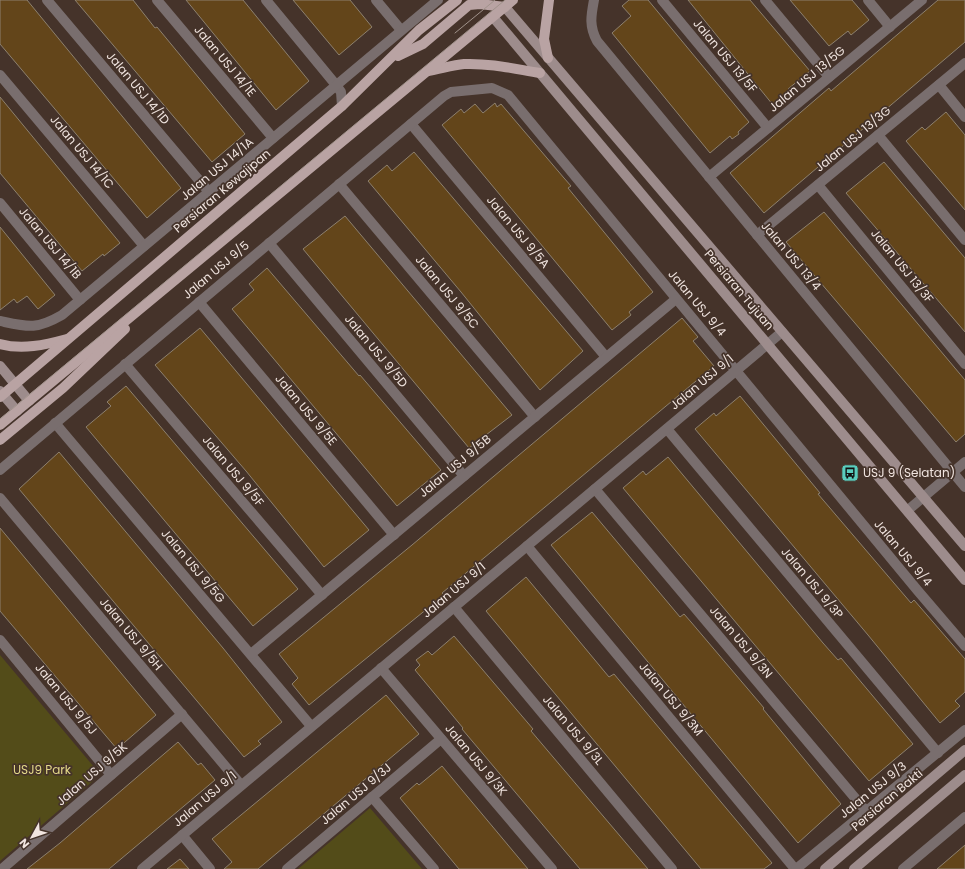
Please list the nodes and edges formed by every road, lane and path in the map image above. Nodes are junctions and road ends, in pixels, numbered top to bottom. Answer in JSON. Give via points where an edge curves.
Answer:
{"nodes":[{"id":1,"x":47,"y":0,"type":"edge"},
{"id":2,"x":157,"y":0,"type":"edge"},
{"id":3,"x":266,"y":0,"type":"edge"},
{"id":4,"x":376,"y":0,"type":"edge"},
{"id":5,"x":438,"y":0,"type":"edge"},
{"id":6,"x":456,"y":0,"type":"edge"},
{"id":7,"x":513,"y":0,"type":"edge"},
{"id":8,"x":549,"y":0,"type":"edge"},
{"id":9,"x":594,"y":0,"type":"edge"},
{"id":10,"x":662,"y":0,"type":"edge"},
{"id":11,"x":765,"y":0,"type":"edge"},
{"id":12,"x":868,"y":0,"type":"edge"},
{"id":13,"x":922,"y":0,"type":"edge"},
{"id":14,"x":491,"y":3,"type":"edge"},
{"id":15,"x":505,"y":7,"type":"junction"},
{"id":16,"x":493,"y":17,"type":"junction"},
{"id":17,"x":890,"y":27,"type":"junction"},
{"id":18,"x":401,"y":30,"type":"junction"},
{"id":19,"x":548,"y":58,"type":"junction"},
{"id":20,"x":390,"y":60,"type":"junction"},
{"id":21,"x":965,"y":64,"type":"edge"},
{"id":22,"x":426,"y":72,"type":"junction"},
{"id":23,"x":540,"y":73,"type":"junction"},
{"id":24,"x":0,"y":75,"type":"edge"},
{"id":25,"x":830,"y":77,"type":"junction"},
{"id":26,"x":336,"y":85,"type":"junction"},
{"id":27,"x":939,"y":85,"type":"junction"},
{"id":28,"x":451,"y":92,"type":"joint"},
{"id":29,"x":342,"y":106,"type":"junction"},
{"id":30,"x":965,"y":117,"type":"edge"},
{"id":31,"x":411,"y":124,"type":"junction"},
{"id":32,"x":768,"y":128,"type":"junction"},
{"id":33,"x":878,"y":135,"type":"junction"},
{"id":34,"x":273,"y":138,"type":"junction"},
{"id":35,"x":709,"y":177,"type":"junction"},
{"id":36,"x":339,"y":184,"type":"junction"},
{"id":37,"x":818,"y":185,"type":"junction"},
{"id":38,"x":209,"y":192,"type":"junction"},
{"id":39,"x":0,"y":203,"type":"edge"},
{"id":40,"x":757,"y":235,"type":"junction"},
{"id":41,"x":965,"y":240,"type":"edge"},
{"id":42,"x":268,"y":243,"type":"junction"},
{"id":43,"x":144,"y":246,"type":"junction"},
{"id":44,"x":676,"y":299,"type":"junction"},
{"id":45,"x":80,"y":300,"type":"junction"},
{"id":46,"x":152,"y":300,"type":"junction"},
{"id":47,"x":198,"y":302,"type":"junction"},
{"id":48,"x":0,"y":321,"type":"edge"},
{"id":49,"x":782,"y":332,"type":"junction"},
{"id":50,"x":70,"y":338,"type":"junction"},
{"id":51,"x":0,"y":344,"type":"edge"},
{"id":52,"x":768,"y":344,"type":"junction"},
{"id":53,"x":606,"y":358,"type":"junction"},
{"id":54,"x":125,"y":364,"type":"junction"},
{"id":55,"x":965,"y":364,"type":"edge"},
{"id":56,"x":0,"y":366,"type":"edge"},
{"id":57,"x":736,"y":371,"type":"junction"},
{"id":58,"x":16,"y":385,"type":"junction"},
{"id":59,"x":1,"y":394,"type":"edge"},
{"id":60,"x":29,"y":400,"type":"junction"},
{"id":61,"x":17,"y":411,"type":"junction"},
{"id":62,"x":535,"y":417,"type":"junction"},
{"id":63,"x":55,"y":423,"type":"junction"},
{"id":64,"x":0,"y":425,"type":"edge"},
{"id":65,"x":667,"y":429,"type":"junction"},
{"id":66,"x":0,"y":440,"type":"edge"},
{"id":67,"x":965,"y":462,"type":"edge"},
{"id":68,"x":0,"y":470,"type":"edge"},
{"id":69,"x":953,"y":472,"type":"junction"},
{"id":70,"x":464,"y":476,"type":"junction"},
{"id":71,"x":965,"y":487,"type":"edge"},
{"id":72,"x":595,"y":489,"type":"junction"},
{"id":73,"x":923,"y":497,"type":"junction"},
{"id":74,"x":0,"y":498,"type":"edge"},
{"id":75,"x":908,"y":510,"type":"junction"},
{"id":76,"x":394,"y":534,"type":"junction"},
{"id":77,"x":527,"y":546,"type":"junction"},
{"id":78,"x":965,"y":546,"type":"edge"},
{"id":79,"x":965,"y":580,"type":"edge"},
{"id":80,"x":322,"y":595,"type":"junction"},
{"id":81,"x":454,"y":607,"type":"junction"},
{"id":82,"x":0,"y":640,"type":"edge"},
{"id":83,"x":965,"y":646,"type":"edge"},
{"id":84,"x":250,"y":654,"type":"junction"},
{"id":85,"x":381,"y":668,"type":"junction"},
{"id":86,"x":182,"y":714,"type":"junction"},
{"id":87,"x":311,"y":726,"type":"junction"},
{"id":88,"x":965,"y":730,"type":"edge"},
{"id":89,"x":441,"y":739,"type":"junction"},
{"id":90,"x":965,"y":750,"type":"edge"},
{"id":91,"x":938,"y":753,"type":"junction"},
{"id":92,"x":112,"y":775,"type":"junction"},
{"id":93,"x":965,"y":775,"type":"edge"},
{"id":94,"x":241,"y":785,"type":"junction"},
{"id":95,"x":372,"y":797,"type":"junction"},
{"id":96,"x":866,"y":811,"type":"junction"},
{"id":97,"x":965,"y":817,"type":"edge"},
{"id":98,"x":182,"y":835,"type":"junction"},
{"id":99,"x":909,"y":867,"type":"edge"},
{"id":100,"x":2,"y":869,"type":"edge"},
{"id":101,"x":142,"y":869,"type":"edge"},
{"id":102,"x":210,"y":869,"type":"edge"},
{"id":103,"x":287,"y":869,"type":"edge"},
{"id":104,"x":434,"y":869,"type":"edge"},
{"id":105,"x":552,"y":869,"type":"edge"},
{"id":106,"x":672,"y":869,"type":"edge"},
{"id":107,"x":796,"y":869,"type":"edge"},
{"id":108,"x":825,"y":869,"type":"edge"},
{"id":109,"x":854,"y":869,"type":"edge"}],
"edges":[{"from":1,"to":38,"type":"street","name":"Jalan USJ 14/1D"},
{"from":2,"to":34,"type":"street","name":"Jalan USJ 14/1E"},
{"from":3,"to":26,"type":"street"},
{"from":4,"to":18,"type":"street"},
{"from":5,"to":18,"type":"street","name":"Jalan USJ 14/1A"},
{"from":6,"to":20,"type":"main road","name":"Persiaran Kewajipan","via":[[420,30]]},
{"from":7,"to":15,"type":"main road"},
{"from":8,"to":19,"type":"main road","via":[[544,39]]},
{"from":9,"to":35,"type":"street","name":"Jalan USJ 13/4","via":[[590,22],[597,41]]},
{"from":10,"to":32,"type":"street","name":"Jalan USJ 13/5F"},
{"from":11,"to":25,"type":"street"},
{"from":12,"to":17,"type":"street"},
{"from":13,"to":17,"type":"street","name":"Jalan USJ 13/5G"},
{"from":14,"to":15,"type":"main road"},
{"from":14,"to":16,"type":"main road"},
{"from":14,"to":20,"type":"main road","via":[[469,5],[423,44]]},
{"from":15,"to":16,"type":"main road"},
{"from":15,"to":19,"type":"main road","name":"Persiaran Tujuan"},
{"from":16,"to":22,"type":"main road"},
{"from":16,"to":23,"type":"main road","name":"Persiaran Tujuan"},
{"from":17,"to":25,"type":"street","name":"Jalan USJ 13/5G"},
{"from":18,"to":26,"type":"street","name":"Jalan USJ 14/1A"},
{"from":19,"to":49,"type":"main road","name":"Persiaran Tujuan"},
{"from":20,"to":29,"type":"main road","name":"Persiaran Kewajipan"},
{"from":21,"to":27,"type":"street","name":"Jalan USJ 13/3G"},
{"from":22,"to":23,"type":"main road","via":[[463,64],[500,65]]},
{"from":22,"to":46,"type":"main road"},
{"from":23,"to":52,"type":"main road","name":"Persiaran Tujuan"},
{"from":24,"to":43,"type":"street","name":"Jalan USJ 14/1C"},
{"from":25,"to":32,"type":"street","name":"Jalan USJ 13/5G"},
{"from":26,"to":29,"type":"street","via":[[341,92]]},
{"from":26,"to":34,"type":"street","name":"Jalan USJ 14/1A"},
{"from":27,"to":30,"type":"street"},
{"from":27,"to":33,"type":"street","name":"Jalan USJ 13/3G"},
{"from":28,"to":31,"type":"street","name":"Jalan USJ 9/5"},
{"from":28,"to":44,"type":"street","name":"Jalan USJ 9/4","via":[[492,88],[508,95]]},
{"from":29,"to":50,"type":"main road","name":"Persiaran Kewajipan"},
{"from":31,"to":36,"type":"street","name":"Jalan USJ 9/5"},
{"from":31,"to":53,"type":"street","name":"Jalan USJ 9/5A"},
{"from":32,"to":35,"type":"street","name":"Jalan USJ 13/5G"},
{"from":33,"to":37,"type":"street","name":"Jalan USJ 13/3G"},
{"from":33,"to":41,"type":"street"},
{"from":34,"to":38,"type":"street","name":"Jalan USJ 14/1A"},
{"from":35,"to":40,"type":"street","name":"Jalan USJ 13/4"},
{"from":36,"to":42,"type":"street","name":"Jalan USJ 9/5"},
{"from":36,"to":62,"type":"street","name":"Jalan USJ 9/5C"},
{"from":37,"to":40,"type":"street","name":"Jalan USJ 13/3G"},
{"from":37,"to":55,"type":"street","name":"Jalan USJ 13/3F"},
{"from":38,"to":43,"type":"street","name":"Jalan USJ 14/1A"},
{"from":39,"to":45,"type":"street","name":"Jalan USJ 14/1B"},
{"from":40,"to":69,"type":"street","name":"Jalan USJ 13/4"},
{"from":42,"to":47,"type":"street","name":"Jalan USJ 9/5"},
{"from":42,"to":70,"type":"street","name":"Jalan USJ 9/5D"},
{"from":43,"to":45,"type":"street","name":"Jalan USJ 14/1A"},
{"from":44,"to":53,"type":"street","name":"Jalan USJ 9/5B"},
{"from":44,"to":57,"type":"street","name":"Jalan USJ 9/4"},
{"from":45,"to":48,"type":"street","name":"Jalan USJ 14/1A","via":[[46,324],[34,327]]},
{"from":46,"to":60,"type":"main road"},
{"from":46,"to":66,"type":"main road","via":[[113,342]]},
{"from":47,"to":54,"type":"street","name":"Jalan USJ 9/5"},
{"from":47,"to":76,"type":"street","name":"Jalan USJ 9/5E"},
{"from":49,"to":52,"type":"street","name":"Jalan USJ 9/1"},
{"from":49,"to":73,"type":"main road","name":"Persiaran Tujuan"},
{"from":50,"to":51,"type":"main road","via":[[40,347]]},
{"from":50,"to":58,"type":"main road","name":"Persiaran Kewajipan"},
{"from":52,"to":57,"type":"street","name":"Jalan USJ 9/1"},
{"from":52,"to":75,"type":"main road","name":"Persiaran Tujuan"},
{"from":53,"to":62,"type":"street","name":"Jalan USJ 9/5B"},
{"from":54,"to":63,"type":"street","name":"Jalan USJ 9/5"},
{"from":54,"to":80,"type":"street","name":"Jalan USJ 9/5F"},
{"from":56,"to":58,"type":"main road"},
{"from":57,"to":65,"type":"street","name":"Jalan USJ 9/1"},
{"from":57,"to":83,"type":"street","name":"Jalan USJ 9/4"},
{"from":58,"to":59,"type":"main road","name":"Persiaran Kewajipan"},
{"from":58,"to":60,"type":"main road"},
{"from":59,"to":61,"type":"main road"},
{"from":60,"to":61,"type":"main road"},
{"from":61,"to":64,"type":"main road"},
{"from":62,"to":70,"type":"street","name":"Jalan USJ 9/5B"},
{"from":63,"to":68,"type":"street","name":"Jalan USJ 9/5"},
{"from":63,"to":84,"type":"street","name":"Jalan USJ 9/5G"},
{"from":65,"to":72,"type":"street","name":"Jalan USJ 9/1"},
{"from":65,"to":91,"type":"street","name":"Jalan USJ 9/3P"},
{"from":67,"to":69,"type":"street"},
{"from":69,"to":71,"type":"street","name":"Jalan USJ 13/4"},
{"from":69,"to":73,"type":"street"},
{"from":70,"to":76,"type":"street","name":"Jalan USJ 9/5B"},
{"from":72,"to":77,"type":"street","name":"Jalan USJ 9/1"},
{"from":72,"to":96,"type":"street","name":"Jalan USJ 9/3N"},
{"from":73,"to":75,"type":"street"},
{"from":73,"to":78,"type":"main road","name":"Persiaran Tujuan"},
{"from":74,"to":86,"type":"street","name":"Jalan USJ 9/5H"},
{"from":75,"to":79,"type":"main road","name":"Persiaran Tujuan"},
{"from":76,"to":80,"type":"street","name":"Jalan USJ 9/5B"},
{"from":77,"to":81,"type":"street","name":"Jalan USJ 9/1"},
{"from":77,"to":107,"type":"street","name":"Jalan USJ 9/3M"},
{"from":80,"to":84,"type":"street","name":"Jalan USJ 9/5B"},
{"from":81,"to":85,"type":"street","name":"Jalan USJ 9/1"},
{"from":81,"to":106,"type":"street","name":"Jalan USJ 9/3L"},
{"from":82,"to":92,"type":"street","name":"Jalan USJ 9/5J"},
{"from":84,"to":87,"type":"street","name":"Jalan USJ 9/5G"},
{"from":85,"to":87,"type":"street","name":"Jalan USJ 9/1"},
{"from":85,"to":89,"type":"street","name":"Jalan USJ 9/3K"},
{"from":86,"to":92,"type":"street","name":"Jalan USJ 9/5K"},
{"from":86,"to":94,"type":"street","name":"Jalan USJ 9/5H"},
{"from":87,"to":94,"type":"street","name":"Jalan USJ 9/1"},
{"from":88,"to":91,"type":"street","name":"Jalan USJ 9/3"},
{"from":89,"to":95,"type":"street","name":"Jalan USJ 9/3J"},
{"from":89,"to":105,"type":"street","name":"Jalan USJ 9/3K"},
{"from":90,"to":108,"type":"main road","name":"Persiaran Bakti"},
{"from":91,"to":96,"type":"street","name":"Jalan USJ 9/3"},
{"from":92,"to":100,"type":"street","name":"Jalan USJ 9/5K"},
{"from":93,"to":109,"type":"main road"},
{"from":94,"to":98,"type":"street","name":"Jalan USJ 9/1"},
{"from":95,"to":103,"type":"street","name":"Jalan USJ 9/3J"},
{"from":95,"to":104,"type":"street"},
{"from":96,"to":107,"type":"street","name":"Jalan USJ 9/3"},
{"from":97,"to":99,"type":"street"},
{"from":98,"to":101,"type":"street","name":"Jalan USJ 9/1"},
{"from":98,"to":102,"type":"street"}]}
